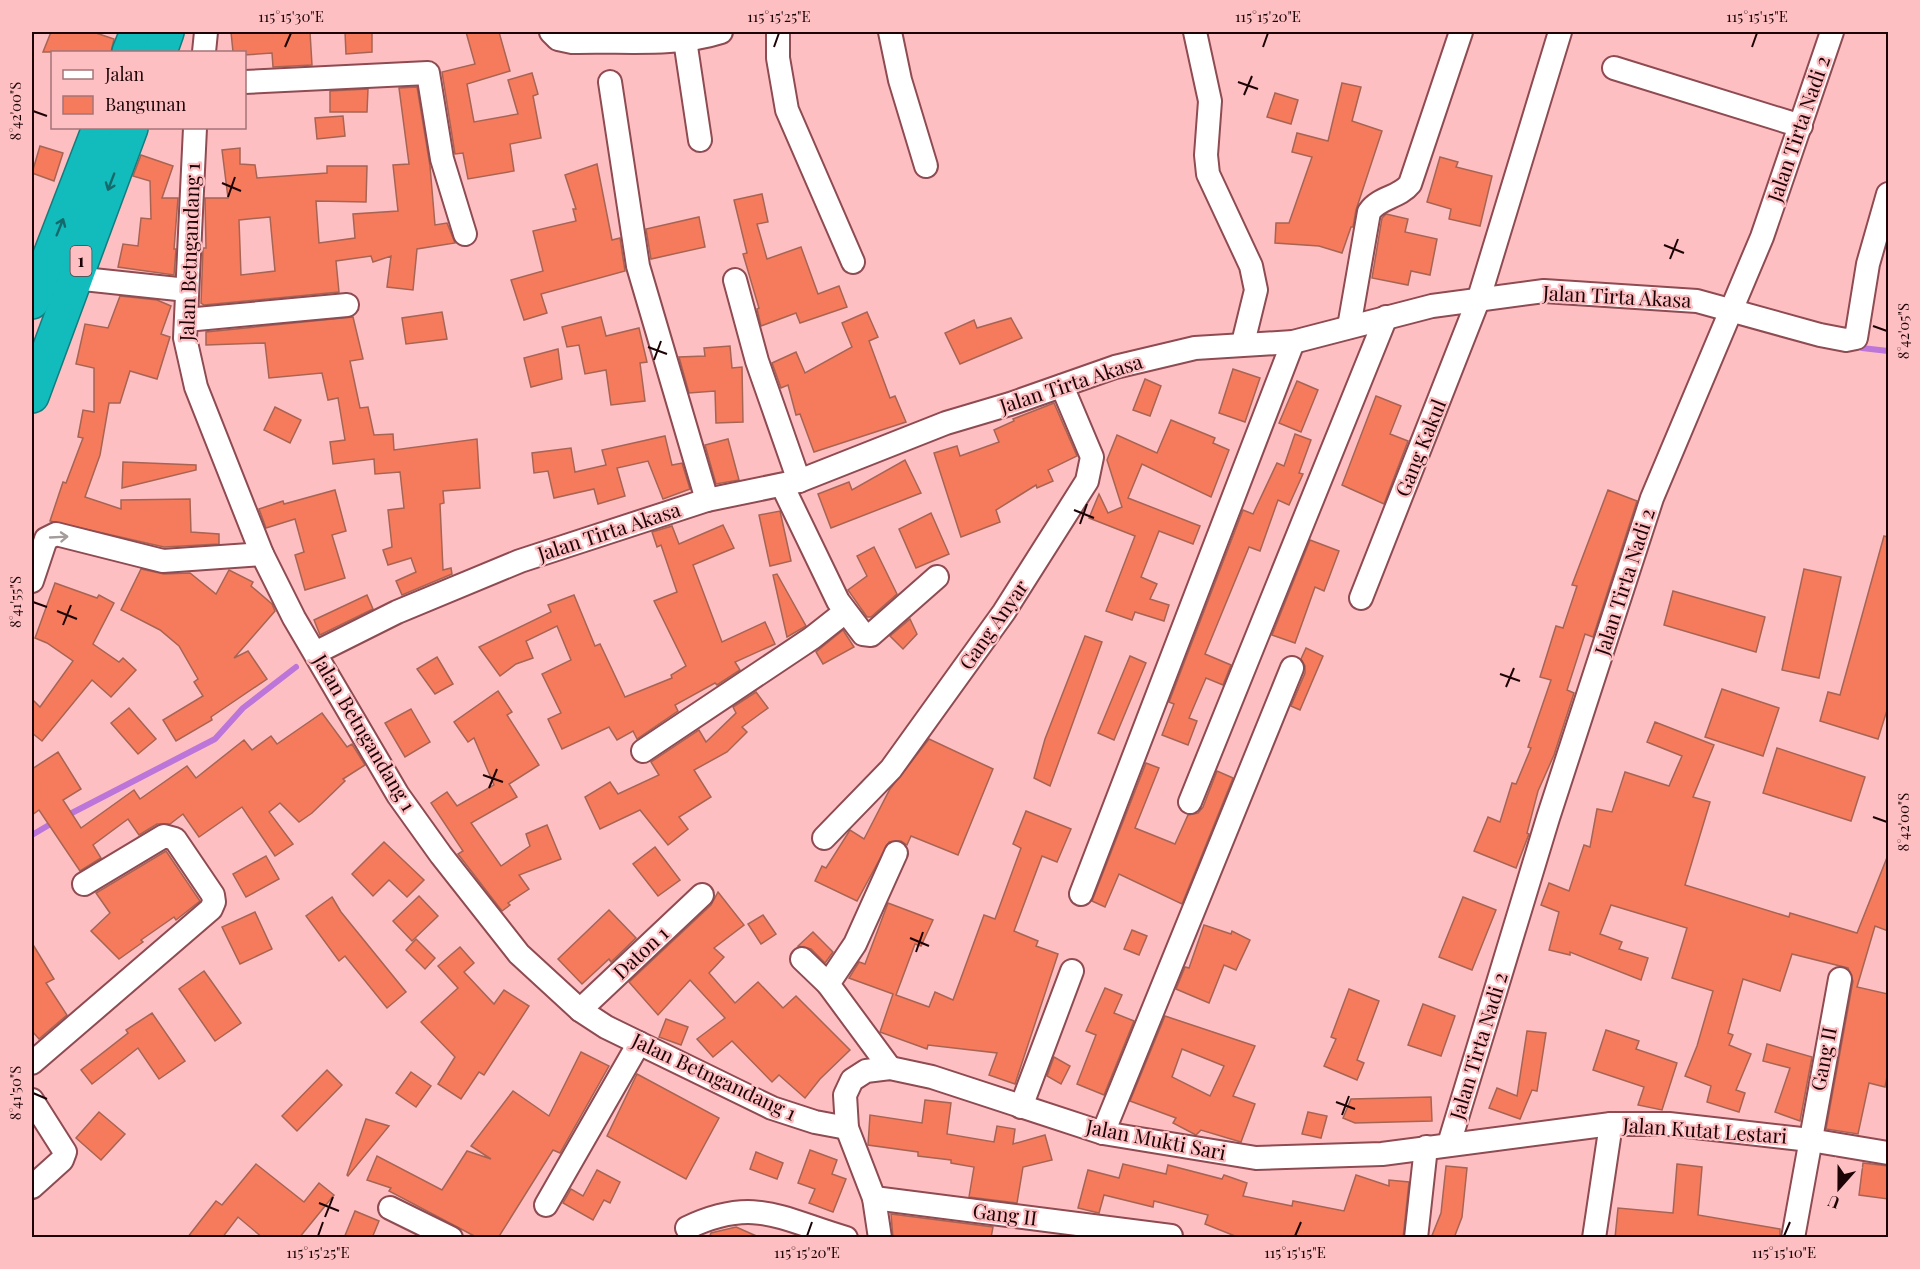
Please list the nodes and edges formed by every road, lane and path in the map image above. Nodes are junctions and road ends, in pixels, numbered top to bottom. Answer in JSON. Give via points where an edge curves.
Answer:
{"nodes":[{"id":1,"x":137,"y":32,"type":"edge"},
{"id":2,"x":167,"y":32,"type":"edge"},
{"id":3,"x":206,"y":32,"type":"edge"},
{"id":4,"x":551,"y":32,"type":"edge"},
{"id":5,"x":778,"y":32,"type":"edge"},
{"id":6,"x":890,"y":32,"type":"edge"},
{"id":7,"x":1195,"y":32,"type":"edge"},
{"id":8,"x":1461,"y":32,"type":"edge"},
{"id":9,"x":1560,"y":32,"type":"edge"},
{"id":10,"x":1832,"y":32,"type":"edge"},
{"id":11,"x":712,"y":33,"type":"edge"},
{"id":12,"x":685,"y":40,"type":"junction"},
{"id":13,"x":129,"y":51,"type":"edge"},
{"id":14,"x":160,"y":51,"type":"edge"},
{"id":15,"x":204,"y":51,"type":"edge"},
{"id":16,"x":1614,"y":68,"type":"dead end"},
{"id":17,"x":246,"y":82,"type":"edge"},
{"id":18,"x":609,"y":82,"type":"dead end"},
{"id":19,"x":1801,"y":126,"type":"junction"},
{"id":20,"x":99,"y":129,"type":"edge"},
{"id":21,"x":131,"y":129,"type":"edge"},
{"id":22,"x":195,"y":129,"type":"edge"},
{"id":23,"x":700,"y":140,"type":"dead end"},
{"id":24,"x":926,"y":166,"type":"dead end"},
{"id":25,"x":1888,"y":194,"type":"edge"},
{"id":26,"x":465,"y":234,"type":"dead end"},
{"id":27,"x":853,"y":262,"type":"dead end"},
{"id":28,"x":38,"y":263,"type":"edge"},
{"id":29,"x":74,"y":278,"type":"junction"},
{"id":30,"x":735,"y":280,"type":"dead end"},
{"id":31,"x":187,"y":291,"type":"junction"},
{"id":32,"x":1479,"y":298,"type":"junction"},
{"id":33,"x":32,"y":302,"type":"edge"},
{"id":34,"x":347,"y":305,"type":"dead end"},
{"id":35,"x":1732,"y":309,"type":"junction"},
{"id":36,"x":1386,"y":317,"type":"junction"},
{"id":37,"x":186,"y":320,"type":"junction"},
{"id":38,"x":1349,"y":327,"type":"junction"},
{"id":39,"x":1293,"y":342,"type":"junction"},
{"id":40,"x":1244,"y":343,"type":"junction"},
{"id":41,"x":1062,"y":386,"type":"junction"},
{"id":42,"x":32,"y":396,"type":"edge"},
{"id":43,"x":791,"y":483,"type":"junction"},
{"id":44,"x":707,"y":500,"type":"junction"},
{"id":45,"x":262,"y":554,"type":"junction"},
{"id":46,"x":937,"y":577,"type":"dead end"},
{"id":47,"x":32,"y":581,"type":"edge"},
{"id":48,"x":1361,"y":598,"type":"dead end"},
{"id":49,"x":845,"y":612,"type":"junction"},
{"id":50,"x":317,"y":652,"type":"junction"},
{"id":51,"x":1292,"y":668,"type":"dead end"},
{"id":52,"x":643,"y":752,"type":"dead end"},
{"id":53,"x":1190,"y":802,"type":"dead end"},
{"id":54,"x":824,"y":838,"type":"dead end"},
{"id":55,"x":896,"y":853,"type":"dead end"},
{"id":56,"x":84,"y":884,"type":"dead end"},
{"id":57,"x":1081,"y":894,"type":"dead end"},
{"id":58,"x":702,"y":895,"type":"dead end"},
{"id":59,"x":801,"y":959,"type":"dead end"},
{"id":60,"x":1072,"y":971,"type":"dead end"},
{"id":61,"x":1840,"y":979,"type":"dead end"},
{"id":62,"x":828,"y":984,"type":"junction"},
{"id":63,"x":580,"y":1010,"type":"junction"},
{"id":64,"x":639,"y":1044,"type":"junction"},
{"id":65,"x":32,"y":1063,"type":"edge"},
{"id":66,"x":890,"y":1068,"type":"junction"},
{"id":67,"x":32,"y":1100,"type":"edge"},
{"id":68,"x":1021,"y":1107,"type":"junction"},
{"id":69,"x":1611,"y":1124,"type":"junction"},
{"id":70,"x":847,"y":1128,"type":"junction"},
{"id":71,"x":1103,"y":1133,"type":"junction"},
{"id":72,"x":1810,"y":1140,"type":"junction"},
{"id":73,"x":1449,"y":1144,"type":"junction"},
{"id":74,"x":1426,"y":1147,"type":"junction"},
{"id":75,"x":1888,"y":1153,"type":"edge"},
{"id":76,"x":32,"y":1186,"type":"edge"},
{"id":77,"x":874,"y":1198,"type":"junction"},
{"id":78,"x":546,"y":1205,"type":"dead end"},
{"id":79,"x":390,"y":1208,"type":"dead end"},
{"id":80,"x":687,"y":1228,"type":"dead end"},
{"id":81,"x":1171,"y":1236,"type":"edge"},
{"id":82,"x":451,"y":1238,"type":"edge"},
{"id":83,"x":846,"y":1238,"type":"edge"},
{"id":84,"x":880,"y":1238,"type":"edge"},
{"id":85,"x":1416,"y":1238,"type":"edge"},
{"id":86,"x":1594,"y":1238,"type":"edge"},
{"id":87,"x":1793,"y":1238,"type":"edge"}],
"edges":[{"from":1,"to":13,"type":"highway"},
{"from":2,"to":14,"type":"highway"},
{"from":3,"to":15,"type":"street"},
{"from":4,"to":12,"type":"street","via":[[558,39],[572,42]]},
{"from":5,"to":27,"type":"street","via":[[787,110]]},
{"from":6,"to":24,"type":"street"},
{"from":7,"to":40,"type":"street","via":[[1210,101],[1208,174],[1251,266],[1256,290]]},
{"from":8,"to":38,"type":"street","via":[[1410,184],[1369,212]]},
{"from":9,"to":32,"type":"street","name":"Gang Kakul"},
{"from":10,"to":19,"type":"street","name":"Jalan Tirta Nadi 2"},
{"from":11,"to":12,"type":"street"},
{"from":12,"to":23,"type":"street"},
{"from":16,"to":19,"type":"street"},
{"from":17,"to":26,"type":"street","via":[[428,73],[442,159]]},
{"from":18,"to":44,"type":"street","via":[[638,266]]},
{"from":19,"to":35,"type":"street","name":"Jalan Tirta Nadi 2"},
{"from":28,"to":20,"type":"highway","number":"1","one_way":true},
{"from":21,"to":29,"type":"highway","number":"1","one_way":true},
{"from":22,"to":31,"type":"street","name":"Jalan Betngandang 1"},
{"from":25,"to":35,"type":"street","name":"Jalan Tirta Akasa","via":[[1868,264],[1856,338],[1820,335]]},
{"from":28,"to":33,"type":"highway","number":"1"},
{"from":29,"to":31,"type":"street"},
{"from":29,"to":42,"type":"highway","number":"1"},
{"from":30,"to":43,"type":"street"},
{"from":31,"to":37,"type":"street","name":"Jalan Betngandang 1"},
{"from":32,"to":35,"type":"street","name":"Jalan Tirta Akasa","via":[[1544,291],[1594,292],[1697,301]]},
{"from":32,"to":36,"type":"street","name":"Jalan Tirta Akasa"},
{"from":32,"to":48,"type":"street","name":"Gang Kakul"},
{"from":34,"to":37,"type":"street"},
{"from":35,"to":73,"type":"street","name":"Jalan Tirta Nadi 2","via":[[1652,498],[1548,818]]},
{"from":36,"to":38,"type":"street","name":"Jalan Tirta Akasa"},
{"from":36,"to":53,"type":"street"},
{"from":37,"to":45,"type":"street","name":"Jalan Betngandang 1","via":[[185,338],[196,387]]},
{"from":38,"to":39,"type":"street","name":"Jalan Tirta Akasa"},
{"from":39,"to":40,"type":"street","name":"Jalan Tirta Akasa"},
{"from":39,"to":57,"type":"street"},
{"from":40,"to":41,"type":"street","name":"Jalan Tirta Akasa","via":[[1195,348],[1115,367]]},
{"from":41,"to":43,"type":"street","name":"Jalan Tirta Akasa","via":[[946,423]]},
{"from":41,"to":54,"type":"street","name":"Gang Anyar","via":[[1092,457],[1087,481],[1004,612],[891,769]]},
{"from":43,"to":44,"type":"street","name":"Jalan Tirta Akasa"},
{"from":43,"to":49,"type":"street"},
{"from":44,"to":50,"type":"street","name":"Jalan Tirta Akasa","via":[[520,561],[397,612]]},
{"from":47,"to":45,"type":"street","one_way":true,"via":[[46,539],[56,534],[163,561]]},
{"from":45,"to":50,"type":"street","name":"Jalan Betngandang 1","via":[[294,618]]},
{"from":46,"to":49,"type":"street","via":[[871,635],[859,631]]},
{"from":49,"to":52,"type":"street"},
{"from":50,"to":63,"type":"street","name":"Jalan Betngandang 1","via":[[398,795],[441,855],[519,954]]},
{"from":51,"to":71,"type":"street"},
{"from":55,"to":62,"type":"street","via":[[855,944]]},
{"from":56,"to":65,"type":"street","via":[[170,835],[213,895],[214,902],[211,909]]},
{"from":58,"to":63,"type":"street","name":"Daton 1"},
{"from":59,"to":62,"type":"street"},
{"from":60,"to":68,"type":"street"},
{"from":61,"to":72,"type":"street","name":"Gang II"},
{"from":62,"to":66,"type":"street"},
{"from":63,"to":64,"type":"street","name":"Jalan Betngandang 1"},
{"from":64,"to":70,"type":"street","name":"Jalan Betngandang 1","via":[[772,1108]]},
{"from":64,"to":78,"type":"street"},
{"from":66,"to":68,"type":"street","name":"Jalan Mukti Sari","via":[[932,1077]]},
{"from":66,"to":70,"type":"street","name":"Jalan Mukti Sari","via":[[866,1071],[852,1080],[845,1095]]},
{"from":67,"to":76,"type":"street","via":[[65,1152],[62,1160]]},
{"from":68,"to":71,"type":"street","name":"Jalan Mukti Sari"},
{"from":69,"to":72,"type":"street","name":"Jalan Kutat Lestari","via":[[1669,1124]]},
{"from":69,"to":73,"type":"street","name":"Jalan Kutat Lestari"},
{"from":69,"to":86,"type":"street"},
{"from":70,"to":77,"type":"street","name":"Jalan Mukti Sari"},
{"from":71,"to":74,"type":"street","name":"Jalan Mukti Sari","via":[[1257,1158],[1382,1154]]},
{"from":72,"to":75,"type":"street","name":"Jalan Kutat Lestari"},
{"from":72,"to":87,"type":"street","name":"Gang II"},
{"from":73,"to":74,"type":"street","name":"Jalan Mukti Sari"},
{"from":74,"to":85,"type":"street"},
{"from":77,"to":81,"type":"street","name":"Gang II"},
{"from":77,"to":84,"type":"street","name":"Jalan Mukti Sari"},
{"from":79,"to":82,"type":"street"},
{"from":80,"to":83,"type":"street","via":[[743,1210],[769,1213]]}]}
